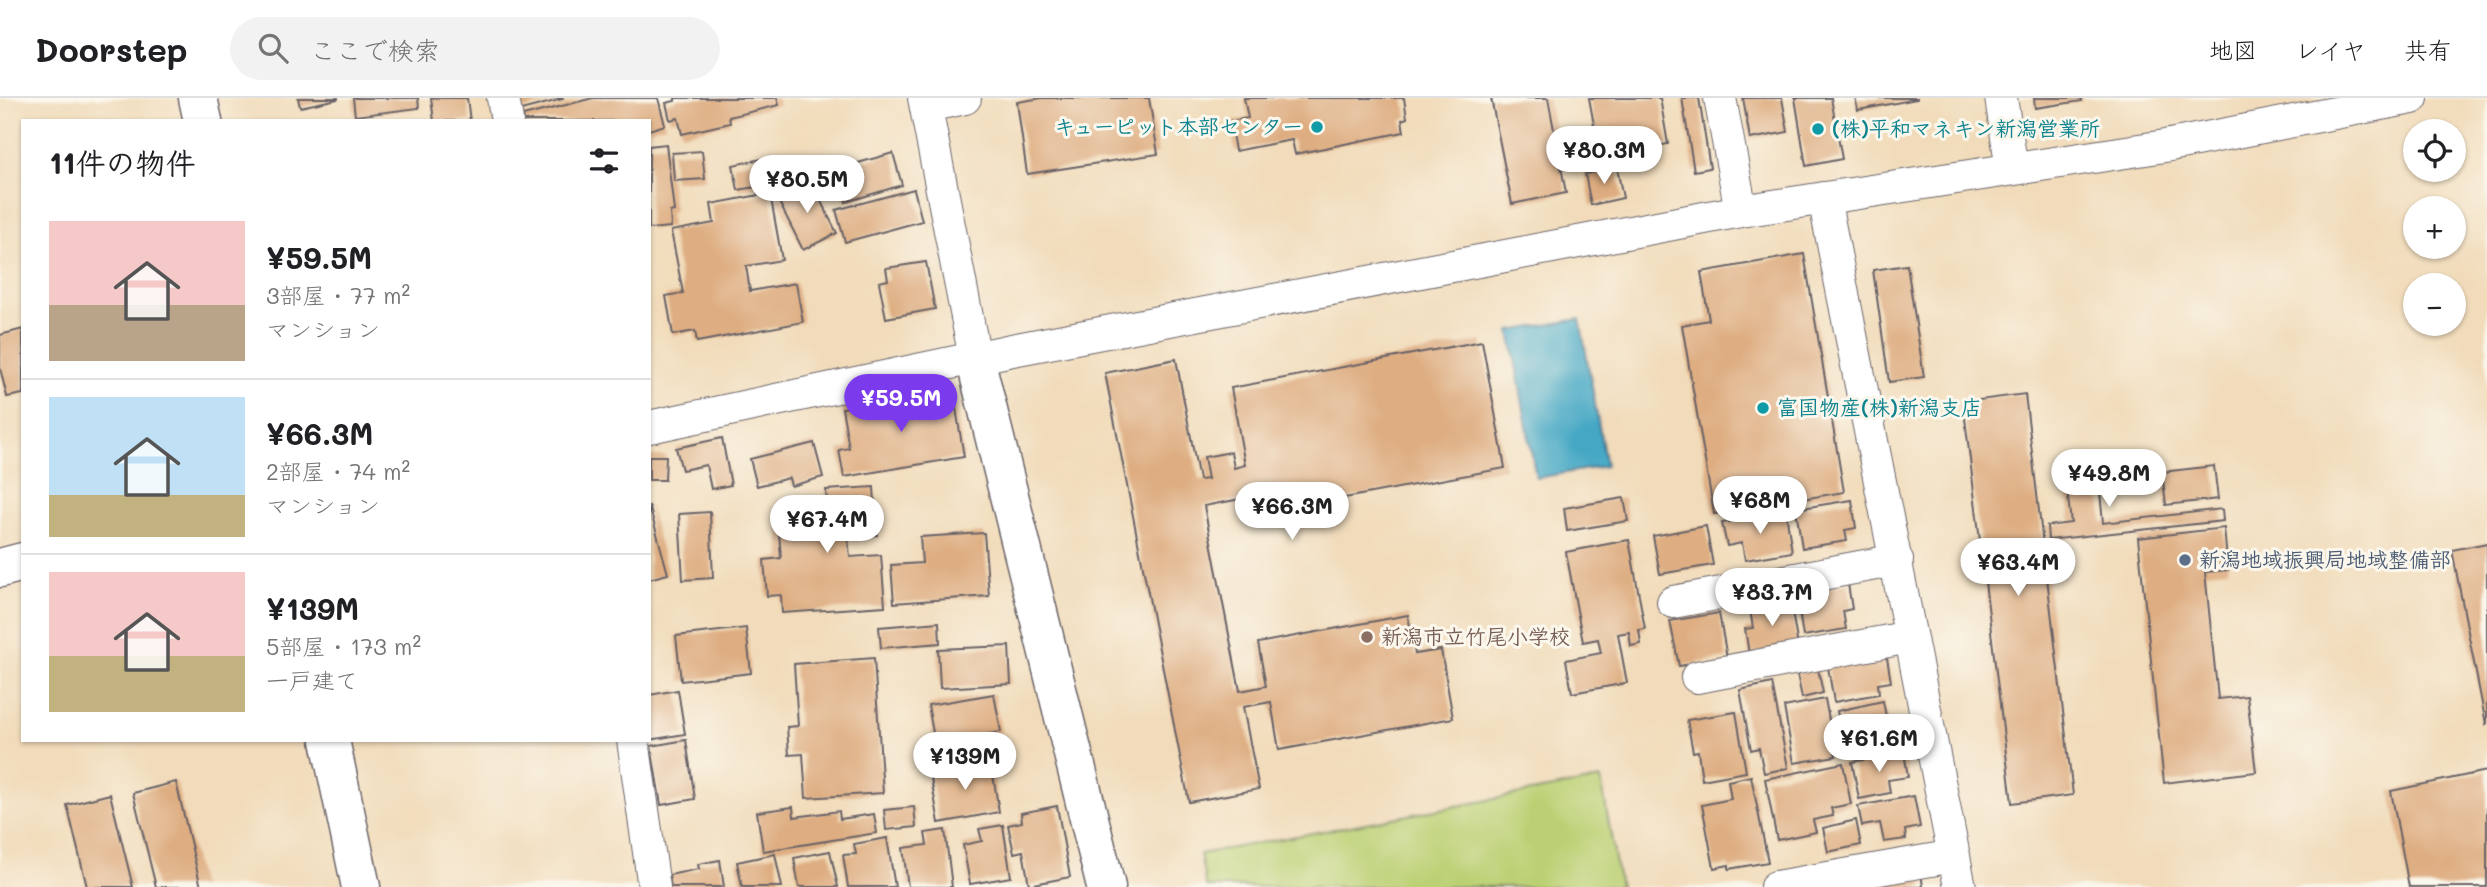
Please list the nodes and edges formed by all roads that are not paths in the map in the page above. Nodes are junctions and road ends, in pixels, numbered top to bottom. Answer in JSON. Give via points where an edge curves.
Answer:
{"nodes":[{"id":1,"x":198,"y":98,"type":"edge"},
{"id":2,"x":503,"y":98,"type":"edge"},
{"id":3,"x":965,"y":98,"type":"edge"},
{"id":4,"x":1720,"y":98,"type":"edge"},
{"id":5,"x":2001,"y":98,"type":"edge"},
{"id":6,"x":2412,"y":98,"type":"edge"},
{"id":7,"x":925,"y":102,"type":"edge"},
{"id":8,"x":202,"y":119,"type":"edge"},
{"id":9,"x":508,"y":119,"type":"edge"},
{"id":10,"x":2012,"y":169,"type":"junction"},
{"id":11,"x":1824,"y":198,"type":"junction"},
{"id":12,"x":1741,"y":211,"type":"junction"},
{"id":13,"x":975,"y":358,"type":"junction"},
{"id":14,"x":651,"y":427,"type":"edge"},
{"id":15,"x":1897,"y":560,"type":"junction"},
{"id":16,"x":21,"y":563,"type":"edge"},
{"id":17,"x":0,"y":568,"type":"edge"},
{"id":18,"x":1673,"y":602,"type":"dead end"},
{"id":19,"x":1910,"y":637,"type":"junction"},
{"id":20,"x":1696,"y":677,"type":"dead end"},
{"id":21,"x":330,"y":742,"type":"edge"},
{"id":22,"x":633,"y":742,"type":"edge"},
{"id":23,"x":1954,"y":856,"type":"junction"},
{"id":24,"x":360,"y":887,"type":"edge"},
{"id":25,"x":654,"y":887,"type":"edge"},
{"id":26,"x":1106,"y":887,"type":"edge"},
{"id":27,"x":1776,"y":887,"type":"edge"},
{"id":28,"x":1960,"y":887,"type":"edge"}],
"edges":[{"from":1,"to":8,"type":"street"},
{"from":2,"to":9,"type":"street"},
{"from":3,"to":7,"type":"street"},
{"from":4,"to":12,"type":"street"},
{"from":5,"to":10,"type":"street"},
{"from":6,"to":10,"type":"street","via":[[2165,146]]},
{"from":7,"to":13,"type":"street"},
{"from":10,"to":11,"type":"street"},
{"from":11,"to":12,"type":"street"},
{"from":11,"to":15,"type":"street"},
{"from":12,"to":13,"type":"street"},
{"from":13,"to":14,"type":"street"},
{"from":13,"to":26,"type":"street"},
{"from":15,"to":18,"type":"street"},
{"from":15,"to":19,"type":"street"},
{"from":16,"to":17,"type":"street"},
{"from":19,"to":20,"type":"street"},
{"from":19,"to":23,"type":"street"},
{"from":21,"to":24,"type":"street"},
{"from":22,"to":25,"type":"street"},
{"from":23,"to":27,"type":"street"},
{"from":23,"to":28,"type":"street"}]}
